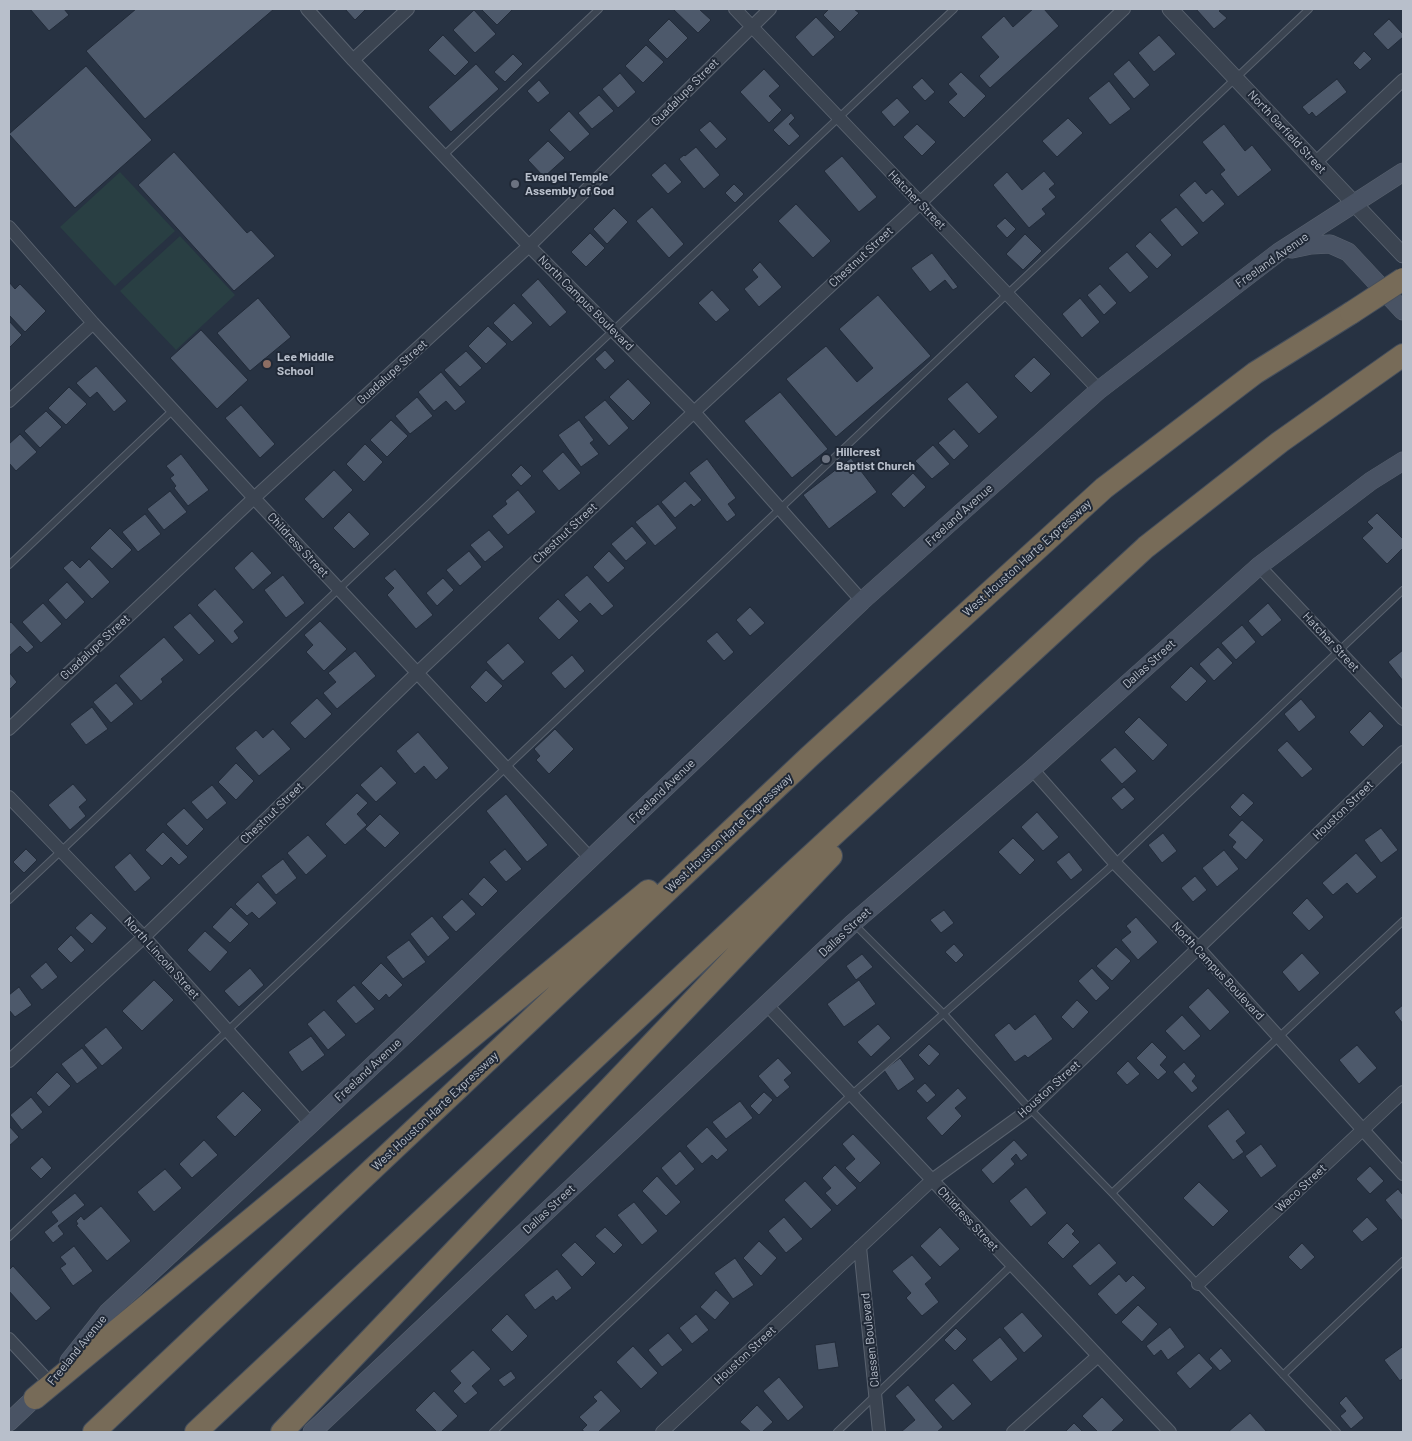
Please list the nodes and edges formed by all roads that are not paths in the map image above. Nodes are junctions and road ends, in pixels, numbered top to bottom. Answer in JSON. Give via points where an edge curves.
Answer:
{"nodes":[{"id":1,"x":307,"y":9,"type":"edge"},
{"id":2,"x":408,"y":9,"type":"edge"},
{"id":3,"x":599,"y":9,"type":"edge"},
{"id":4,"x":735,"y":9,"type":"edge"},
{"id":5,"x":770,"y":9,"type":"edge"},
{"id":6,"x":954,"y":9,"type":"edge"},
{"id":7,"x":1124,"y":9,"type":"edge"},
{"id":8,"x":1170,"y":9,"type":"edge"},
{"id":9,"x":1309,"y":9,"type":"edge"},
{"id":10,"x":751,"y":26,"type":"junction"},
{"id":11,"x":353,"y":60,"type":"junction"},
{"id":12,"x":1236,"y":78,"type":"junction"},
{"id":13,"x":1403,"y":80,"type":"edge"},
{"id":14,"x":839,"y":118,"type":"junction"},
{"id":15,"x":443,"y":156,"type":"junction"},
{"id":16,"x":1316,"y":162,"type":"junction"},
{"id":17,"x":1403,"y":172,"type":"edge"},
{"id":18,"x":920,"y":202,"type":"junction"},
{"id":19,"x":1355,"y":204,"type":"junction"},
{"id":20,"x":10,"y":230,"type":"edge"},
{"id":21,"x":530,"y":246,"type":"junction"},
{"id":22,"x":1279,"y":252,"type":"junction"},
{"id":23,"x":1403,"y":255,"type":"edge"},
{"id":24,"x":1403,"y":280,"type":"edge"},
{"id":25,"x":1007,"y":294,"type":"junction"},
{"id":26,"x":1403,"y":311,"type":"edge"},
{"id":27,"x":93,"y":323,"type":"junction"},
{"id":28,"x":613,"y":330,"type":"junction"},
{"id":29,"x":1395,"y":361,"type":"edge"},
{"id":30,"x":1099,"y":390,"type":"junction"},
{"id":31,"x":9,"y":401,"type":"edge"},
{"id":32,"x":173,"y":410,"type":"junction"},
{"id":33,"x":694,"y":412,"type":"junction"},
{"id":34,"x":1403,"y":461,"type":"edge"},
{"id":35,"x":254,"y":498,"type":"junction"},
{"id":36,"x":780,"y":508,"type":"junction"},
{"id":37,"x":9,"y":565,"type":"edge"},
{"id":38,"x":1259,"y":566,"type":"junction"},
{"id":39,"x":339,"y":589,"type":"junction"},
{"id":40,"x":1403,"y":590,"type":"edge"},
{"id":41,"x":862,"y":601,"type":"junction"},
{"id":42,"x":1339,"y":651,"type":"junction"},
{"id":43,"x":418,"y":673,"type":"junction"},
{"id":44,"x":964,"y":716,"type":"junction"},
{"id":45,"x":1403,"y":719,"type":"edge"},
{"id":46,"x":9,"y":729,"type":"edge"},
{"id":47,"x":1403,"y":752,"type":"edge"},
{"id":48,"x":810,"y":756,"type":"junction"},
{"id":49,"x":506,"y":767,"type":"junction"},
{"id":50,"x":1032,"y":769,"type":"junction"},
{"id":51,"x":9,"y":797,"type":"edge"},
{"id":52,"x":61,"y":851,"type":"junction"},
{"id":53,"x":591,"y":859,"type":"junction"},
{"id":54,"x":1115,"y":863,"type":"junction"},
{"id":55,"x":9,"y":900,"type":"edge"},
{"id":56,"x":1403,"y":922,"type":"edge"},
{"id":57,"x":853,"y":923,"type":"junction"},
{"id":58,"x":144,"y":937,"type":"junction"},
{"id":59,"x":1199,"y":949,"type":"junction"},
{"id":60,"x":766,"y":1005,"type":"junction"},
{"id":61,"x":944,"y":1014,"type":"junction"},
{"id":62,"x":227,"y":1030,"type":"junction"},
{"id":63,"x":1280,"y":1038,"type":"junction"},
{"id":64,"x":9,"y":1061,"type":"edge"},
{"id":65,"x":1403,"y":1092,"type":"edge"},
{"id":66,"x":851,"y":1095,"type":"junction"},
{"id":67,"x":1030,"y":1109,"type":"junction"},
{"id":68,"x":311,"y":1124,"type":"junction"},
{"id":69,"x":1363,"y":1130,"type":"junction"},
{"id":70,"x":1403,"y":1174,"type":"edge"},
{"id":71,"x":932,"y":1180,"type":"junction"},
{"id":72,"x":1112,"y":1193,"type":"junction"},
{"id":73,"x":9,"y":1237,"type":"edge"},
{"id":74,"x":860,"y":1247,"type":"junction"},
{"id":75,"x":1403,"y":1261,"type":"edge"},
{"id":76,"x":1012,"y":1265,"type":"junction"},
{"id":77,"x":1198,"y":1284,"type":"junction"},
{"id":78,"x":9,"y":1340,"type":"edge"},
{"id":79,"x":1098,"y":1356,"type":"junction"},
{"id":80,"x":1283,"y":1375,"type":"junction"},
{"id":81,"x":43,"y":1391,"type":"junction"},
{"id":82,"x":875,"y":1396,"type":"junction"},
{"id":83,"x":9,"y":1422,"type":"edge"},
{"id":84,"x":94,"y":1432,"type":"edge"},
{"id":85,"x":196,"y":1432,"type":"edge"},
{"id":86,"x":282,"y":1432,"type":"edge"},
{"id":87,"x":312,"y":1432,"type":"edge"},
{"id":88,"x":493,"y":1432,"type":"edge"},
{"id":89,"x":662,"y":1432,"type":"edge"},
{"id":90,"x":837,"y":1432,"type":"edge"},
{"id":91,"x":879,"y":1432,"type":"edge"},
{"id":92,"x":1013,"y":1432,"type":"edge"},
{"id":93,"x":1170,"y":1432,"type":"edge"},
{"id":94,"x":1337,"y":1432,"type":"edge"}],
"edges":[{"from":1,"to":11,"type":"street","name":"North Campus Boulevard"},
{"from":2,"to":11,"type":"street"},
{"from":3,"to":15,"type":"lane"},
{"from":4,"to":10,"type":"street","name":"Hatcher Street"},
{"from":5,"to":10,"type":"street","name":"Guadalupe Street"},
{"from":6,"to":14,"type":"lane"},
{"from":7,"to":18,"type":"street","name":"Chestnut Street"},
{"from":8,"to":12,"type":"street","name":"North Garfield Street"},
{"from":9,"to":12,"type":"lane"},
{"from":10,"to":14,"type":"street","name":"Hatcher Street"},
{"from":10,"to":21,"type":"street","name":"Guadalupe Street"},
{"from":11,"to":15,"type":"street","name":"North Campus Boulevard"},
{"from":12,"to":16,"type":"street","name":"North Garfield Street"},
{"from":12,"to":25,"type":"lane"},
{"from":13,"to":16,"type":"street"},
{"from":14,"to":18,"type":"street","name":"Hatcher Street"},
{"from":14,"to":28,"type":"lane"},
{"from":15,"to":21,"type":"street","name":"North Campus Boulevard"},
{"from":16,"to":19,"type":"street","name":"North Garfield Street"},
{"from":17,"to":19,"type":"main road","name":"Freeland Avenue"},
{"from":18,"to":25,"type":"street","name":"Hatcher Street"},
{"from":18,"to":33,"type":"street","name":"Chestnut Street"},
{"from":19,"to":22,"type":"main road","name":"Freeland Avenue"},
{"from":19,"to":23,"type":"street","name":"North Garfield Street"},
{"from":20,"to":27,"type":"street","name":"Childress Street"},
{"from":21,"to":28,"type":"street","name":"North Campus Boulevard"},
{"from":21,"to":35,"type":"street","name":"Guadalupe Street"},
{"from":22,"to":26,"type":"main road","via":[[1330,244],[1348,252]]},
{"from":22,"to":30,"type":"main road","name":"Freeland Avenue"},
{"from":24,"to":48,"type":"highway","name":"West Houston Harte Expressway","bridge":true,"via":[[1255,373],[1104,488]]},
{"from":25,"to":30,"type":"street","name":"Hatcher Street"},
{"from":25,"to":36,"type":"lane"},
{"from":27,"to":31,"type":"street"},
{"from":27,"to":32,"type":"street","name":"Childress Street"},
{"from":28,"to":33,"type":"street","name":"North Campus Boulevard"},
{"from":28,"to":39,"type":"lane"},
{"from":29,"to":44,"type":"highway","via":[[1280,442],[1146,547]]},
{"from":30,"to":41,"type":"main road","name":"Freeland Avenue"},
{"from":32,"to":35,"type":"street","name":"Childress Street"},
{"from":32,"to":37,"type":"lane"},
{"from":33,"to":36,"type":"street","name":"North Campus Boulevard"},
{"from":33,"to":43,"type":"street","name":"Chestnut Street"},
{"from":34,"to":38,"type":"main road","name":"Dallas Street","via":[[1371,481]]},
{"from":35,"to":39,"type":"street","name":"Childress Street"},
{"from":35,"to":46,"type":"street","name":"Guadalupe Street"},
{"from":36,"to":41,"type":"street","name":"North Campus Boulevard"},
{"from":36,"to":49,"type":"lane"},
{"from":38,"to":42,"type":"street","name":"Hatcher Street"},
{"from":38,"to":50,"type":"main road","name":"Dallas Street"},
{"from":39,"to":43,"type":"street","name":"Childress Street"},
{"from":39,"to":52,"type":"lane"},
{"from":40,"to":42,"type":"lane"},
{"from":41,"to":53,"type":"main road","name":"Freeland Avenue"},
{"from":42,"to":45,"type":"street","name":"Hatcher Street"},
{"from":42,"to":54,"type":"lane"},
{"from":43,"to":49,"type":"street","name":"Childress Street"},
{"from":43,"to":58,"type":"street","name":"Chestnut Street"},
{"from":44,"to":85,"type":"highway","via":[[783,881]]},
{"from":44,"to":86,"type":"highway"},
{"from":47,"to":59,"type":"street","name":"Houston Street"},
{"from":48,"to":81,"type":"highway"},
{"from":48,"to":84,"type":"highway","name":"West Houston Harte Expressway"},
{"from":49,"to":53,"type":"street","name":"Childress Street"},
{"from":49,"to":62,"type":"lane"},
{"from":50,"to":54,"type":"street","name":"North Campus Boulevard"},
{"from":50,"to":57,"type":"main road","name":"Dallas Street"},
{"from":51,"to":52,"type":"street","name":"North Lincoln Street"},
{"from":52,"to":55,"type":"lane"},
{"from":52,"to":58,"type":"street","name":"North Lincoln Street"},
{"from":53,"to":68,"type":"main road","name":"Freeland Avenue"},
{"from":54,"to":59,"type":"street","name":"North Campus Boulevard"},
{"from":54,"to":61,"type":"lane"},
{"from":56,"to":63,"type":"lane"},
{"from":57,"to":60,"type":"main road","name":"Dallas Street"},
{"from":57,"to":61,"type":"lane"},
{"from":58,"to":62,"type":"street","name":"North Lincoln Street"},
{"from":58,"to":64,"type":"street","name":"Chestnut Street"},
{"from":59,"to":63,"type":"street","name":"North Campus Boulevard"},
{"from":59,"to":67,"type":"street","name":"Houston Street"},
{"from":60,"to":66,"type":"street","name":"Childress Street"},
{"from":60,"to":87,"type":"main road","name":"Dallas Street"},
{"from":61,"to":66,"type":"lane"},
{"from":61,"to":67,"type":"lane"},
{"from":62,"to":68,"type":"street","name":"North Lincoln Street"},
{"from":62,"to":73,"type":"lane"},
{"from":63,"to":69,"type":"street","name":"North Campus Boulevard"},
{"from":63,"to":72,"type":"lane"},
{"from":65,"to":69,"type":"street","name":"Waco Street"},
{"from":66,"to":71,"type":"street","name":"Childress Street"},
{"from":66,"to":88,"type":"lane"},
{"from":67,"to":71,"type":"street","name":"Houston Street"},
{"from":67,"to":72,"type":"lane"},
{"from":68,"to":81,"type":"main road","name":"Freeland Avenue","via":[[108,1312]]},
{"from":69,"to":70,"type":"street","name":"North Campus Boulevard"},
{"from":69,"to":77,"type":"street","name":"Waco Street"},
{"from":71,"to":74,"type":"street","name":"Houston Street"},
{"from":71,"to":76,"type":"street","name":"Childress Street"},
{"from":72,"to":77,"type":"lane"},
{"from":74,"to":82,"type":"street","name":"Classen Boulevard"},
{"from":74,"to":89,"type":"street","name":"Houston Street"},
{"from":75,"to":80,"type":"lane"},
{"from":76,"to":79,"type":"street","name":"Childress Street"},
{"from":76,"to":82,"type":"lane"},
{"from":77,"to":80,"type":"lane"},
{"from":78,"to":81,"type":"street"},
{"from":79,"to":92,"type":"street"},
{"from":79,"to":93,"type":"street","name":"Childress Street"},
{"from":80,"to":94,"type":"lane"},
{"from":81,"to":83,"type":"main road","name":"Freeland Avenue"},
{"from":82,"to":90,"type":"lane"},
{"from":82,"to":91,"type":"street","name":"Classen Boulevard"}]}
